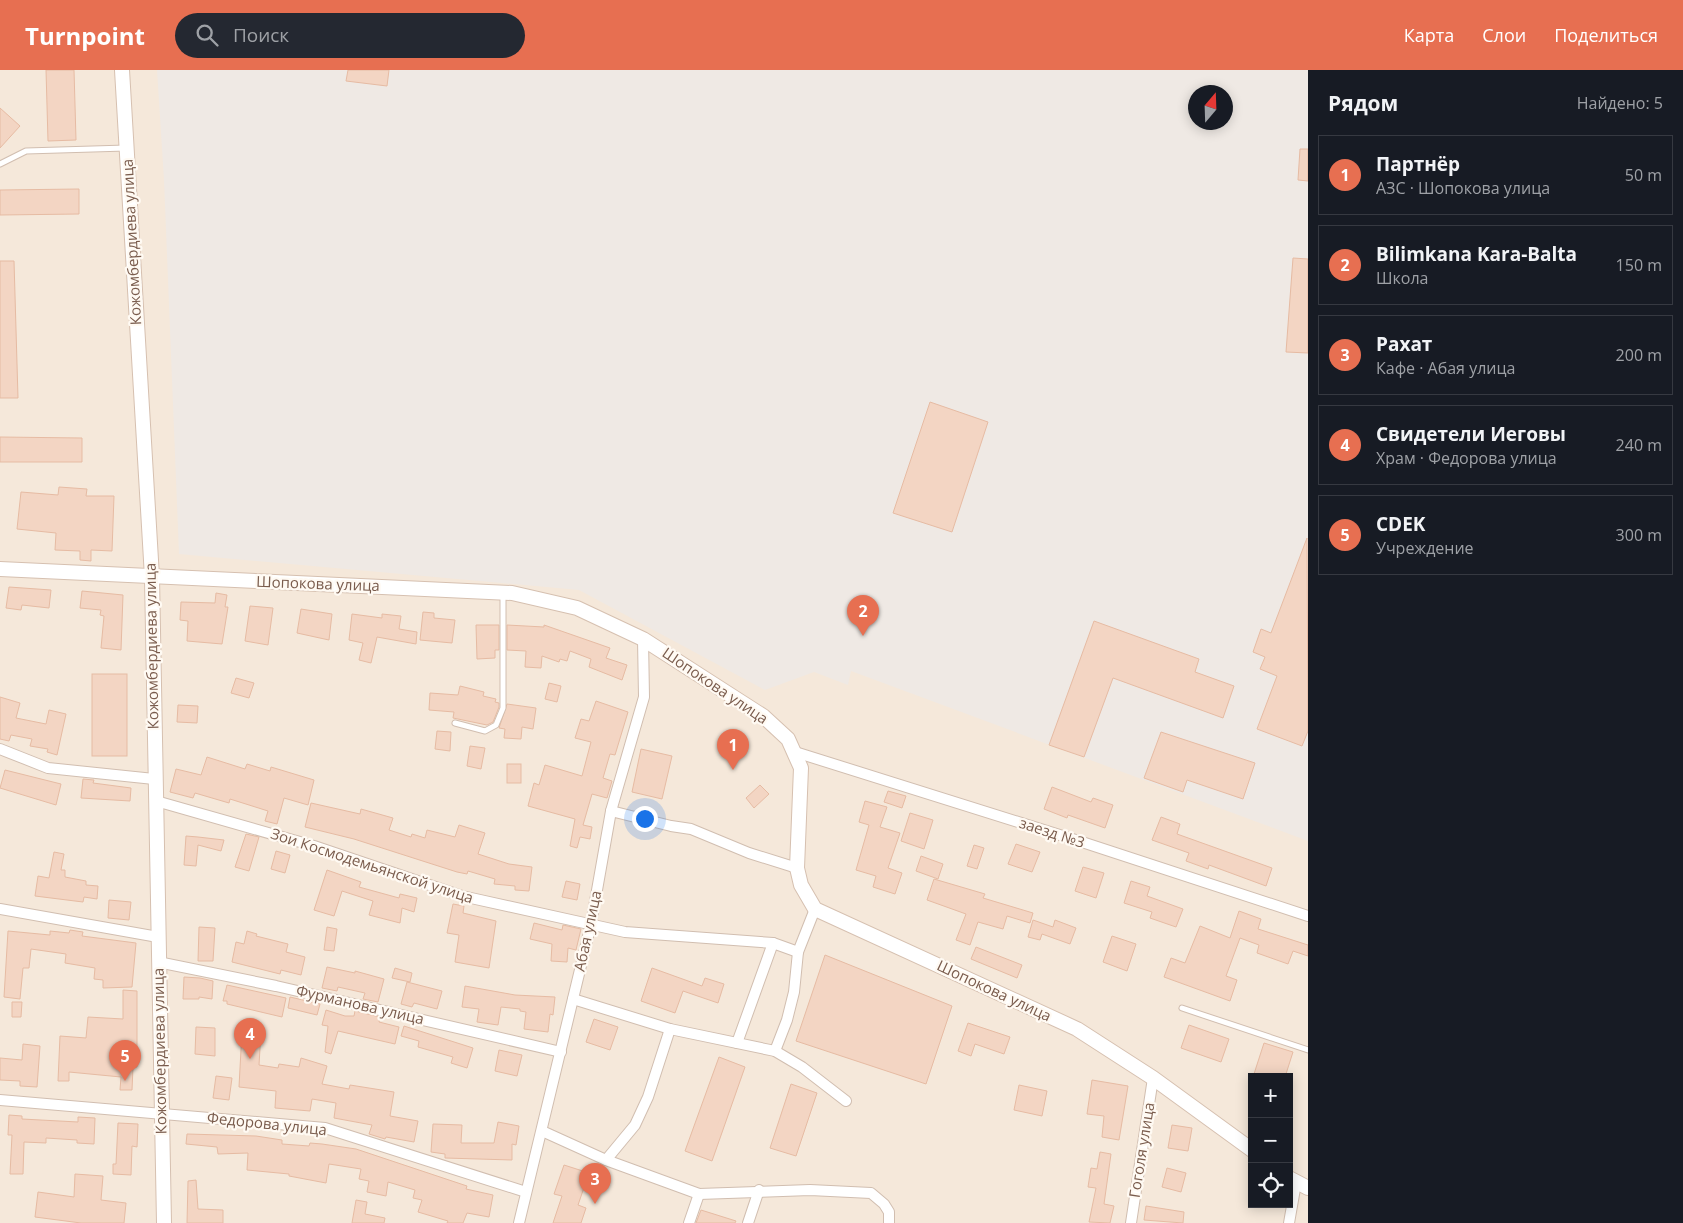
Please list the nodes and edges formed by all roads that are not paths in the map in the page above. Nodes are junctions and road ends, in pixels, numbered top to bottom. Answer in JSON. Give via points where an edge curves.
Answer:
{"nodes":[{"id":1,"x":122,"y":70,"type":"edge"},
{"id":2,"x":126,"y":148,"type":"junction"},
{"id":3,"x":0,"y":164,"type":"edge"},
{"id":4,"x":0,"y":569,"type":"edge"},
{"id":5,"x":152,"y":577,"type":"junction"},
{"id":6,"x":503,"y":592,"type":"junction"},
{"id":7,"x":643,"y":639,"type":"junction"},
{"id":8,"x":455,"y":723,"type":"dead end"},
{"id":9,"x":0,"y":749,"type":"edge"},
{"id":10,"x":795,"y":752,"type":"junction"},
{"id":11,"x":154,"y":779,"type":"junction"},
{"id":12,"x":156,"y":800,"type":"junction"},
{"id":13,"x":611,"y":811,"type":"junction"},
{"id":14,"x":797,"y":868,"type":"junction"},
{"id":15,"x":0,"y":909,"type":"edge"},
{"id":16,"x":815,"y":909,"type":"junction"},
{"id":17,"x":1308,"y":916,"type":"edge"},
{"id":18,"x":590,"y":924,"type":"junction"},
{"id":19,"x":158,"y":936,"type":"junction"},
{"id":20,"x":773,"y":943,"type":"junction"},
{"id":21,"x":798,"y":952,"type":"junction"},
{"id":22,"x":158,"y":962,"type":"junction"},
{"id":23,"x":573,"y":999,"type":"junction"},
{"id":24,"x":1182,"y":1008,"type":"dead end"},
{"id":25,"x":670,"y":1029,"type":"junction"},
{"id":26,"x":737,"y":1043,"type":"junction"},
{"id":27,"x":775,"y":1050,"type":"junction"},
{"id":28,"x":1308,"y":1050,"type":"edge"},
{"id":29,"x":561,"y":1052,"type":"junction"},
{"id":30,"x":1153,"y":1078,"type":"junction"},
{"id":31,"x":0,"y":1100,"type":"edge"},
{"id":32,"x":846,"y":1101,"type":"dead end"},
{"id":33,"x":162,"y":1113,"type":"junction"},
{"id":34,"x":542,"y":1131,"type":"junction"},
{"id":35,"x":1248,"y":1147,"type":"edge"},
{"id":36,"x":606,"y":1160,"type":"junction"},
{"id":37,"x":1298,"y":1183,"type":"edge"},
{"id":38,"x":759,"y":1190,"type":"junction"},
{"id":39,"x":526,"y":1192,"type":"junction"},
{"id":40,"x":699,"y":1194,"type":"junction"},
{"id":41,"x":164,"y":1223,"type":"edge"},
{"id":42,"x":519,"y":1223,"type":"edge"},
{"id":43,"x":689,"y":1223,"type":"edge"},
{"id":44,"x":748,"y":1223,"type":"edge"},
{"id":45,"x":889,"y":1223,"type":"edge"},
{"id":46,"x":1131,"y":1223,"type":"edge"},
{"id":47,"x":1289,"y":1223,"type":"edge"}],
"edges":[{"from":1,"to":2,"type":"street","name":"Кожомбердиева улица"},
{"from":2,"to":3,"type":"lane","via":[[26,151]]},
{"from":2,"to":5,"type":"street","name":"Кожомбердиева улица"},
{"from":4,"to":5,"type":"street","name":"Шопокова улица"},
{"from":5,"to":6,"type":"street","name":"Шопокова улица"},
{"from":5,"to":11,"type":"street","name":"Кожомбердиева улица"},
{"from":6,"to":7,"type":"street","name":"Шопокова улица","via":[[577,608]]},
{"from":6,"to":8,"type":"lane","via":[[503,708],[496,724],[485,731]]},
{"from":7,"to":10,"type":"street","name":"Шопокова улица","via":[[763,716],[788,739]]},
{"from":7,"to":13,"type":"street","name":"Абая улица","via":[[644,697]]},
{"from":9,"to":11,"type":"street","via":[[48,768]]},
{"from":10,"to":14,"type":"street","name":"Шопокова улица","via":[[801,768]]},
{"from":10,"to":17,"type":"street","name":"заезд №3"},
{"from":11,"to":12,"type":"street","name":"Кожомбердиева улица"},
{"from":12,"to":18,"type":"street","name":"Зои Космодемьянской улица","via":[[314,846],[462,896]]},
{"from":12,"to":19,"type":"street","name":"Кожомбердиева улица"},
{"from":13,"to":14,"type":"street","via":[[692,829],[749,853]]},
{"from":13,"to":18,"type":"street","name":"Абая улица"},
{"from":14,"to":16,"type":"street","name":"Шопокова улица","via":[[801,885]]},
{"from":15,"to":19,"type":"street"},
{"from":16,"to":21,"type":"street"},
{"from":16,"to":30,"type":"street","name":"Шопокова улица","via":[[1077,1029]]},
{"from":18,"to":20,"type":"street","name":"Зои Космодемьянской улица","via":[[625,932]]},
{"from":18,"to":23,"type":"street","name":"Абая улица"},
{"from":19,"to":22,"type":"street","name":"Кожомбердиева улица"},
{"from":20,"to":21,"type":"street","name":"Зои Космодемьянской улица"},
{"from":20,"to":26,"type":"street"},
{"from":21,"to":27,"type":"street","via":[[788,1020]]},
{"from":22,"to":29,"type":"street","name":"Фурманова улица"},
{"from":22,"to":33,"type":"street","name":"Кожомбердиева улица"},
{"from":23,"to":25,"type":"street"},
{"from":23,"to":29,"type":"street","name":"Абая улица"},
{"from":24,"to":28,"type":"lane"},
{"from":25,"to":26,"type":"street"},
{"from":25,"to":36,"type":"street","via":[[648,1097],[635,1125]]},
{"from":26,"to":27,"type":"street"},
{"from":27,"to":32,"type":"street"},
{"from":29,"to":34,"type":"street","name":"Абая улица"},
{"from":30,"to":35,"type":"street","name":"Шопокова улица"},
{"from":30,"to":46,"type":"street","name":"Гоголя улица"},
{"from":31,"to":33,"type":"street","name":"Федорова улица"},
{"from":33,"to":39,"type":"street","name":"Федорова улица","via":[[325,1128]]},
{"from":33,"to":41,"type":"street","name":"Кожомбердиева улица"},
{"from":34,"to":36,"type":"street"},
{"from":34,"to":39,"type":"street","name":"Абая улица"},
{"from":36,"to":40,"type":"street"},
{"from":37,"to":47,"type":"street"},
{"from":38,"to":40,"type":"street"},
{"from":38,"to":44,"type":"street"},
{"from":38,"to":45,"type":"street","via":[[871,1193],[889,1212]]},
{"from":39,"to":42,"type":"street","name":"Абая улица"},
{"from":40,"to":43,"type":"street"}]}
